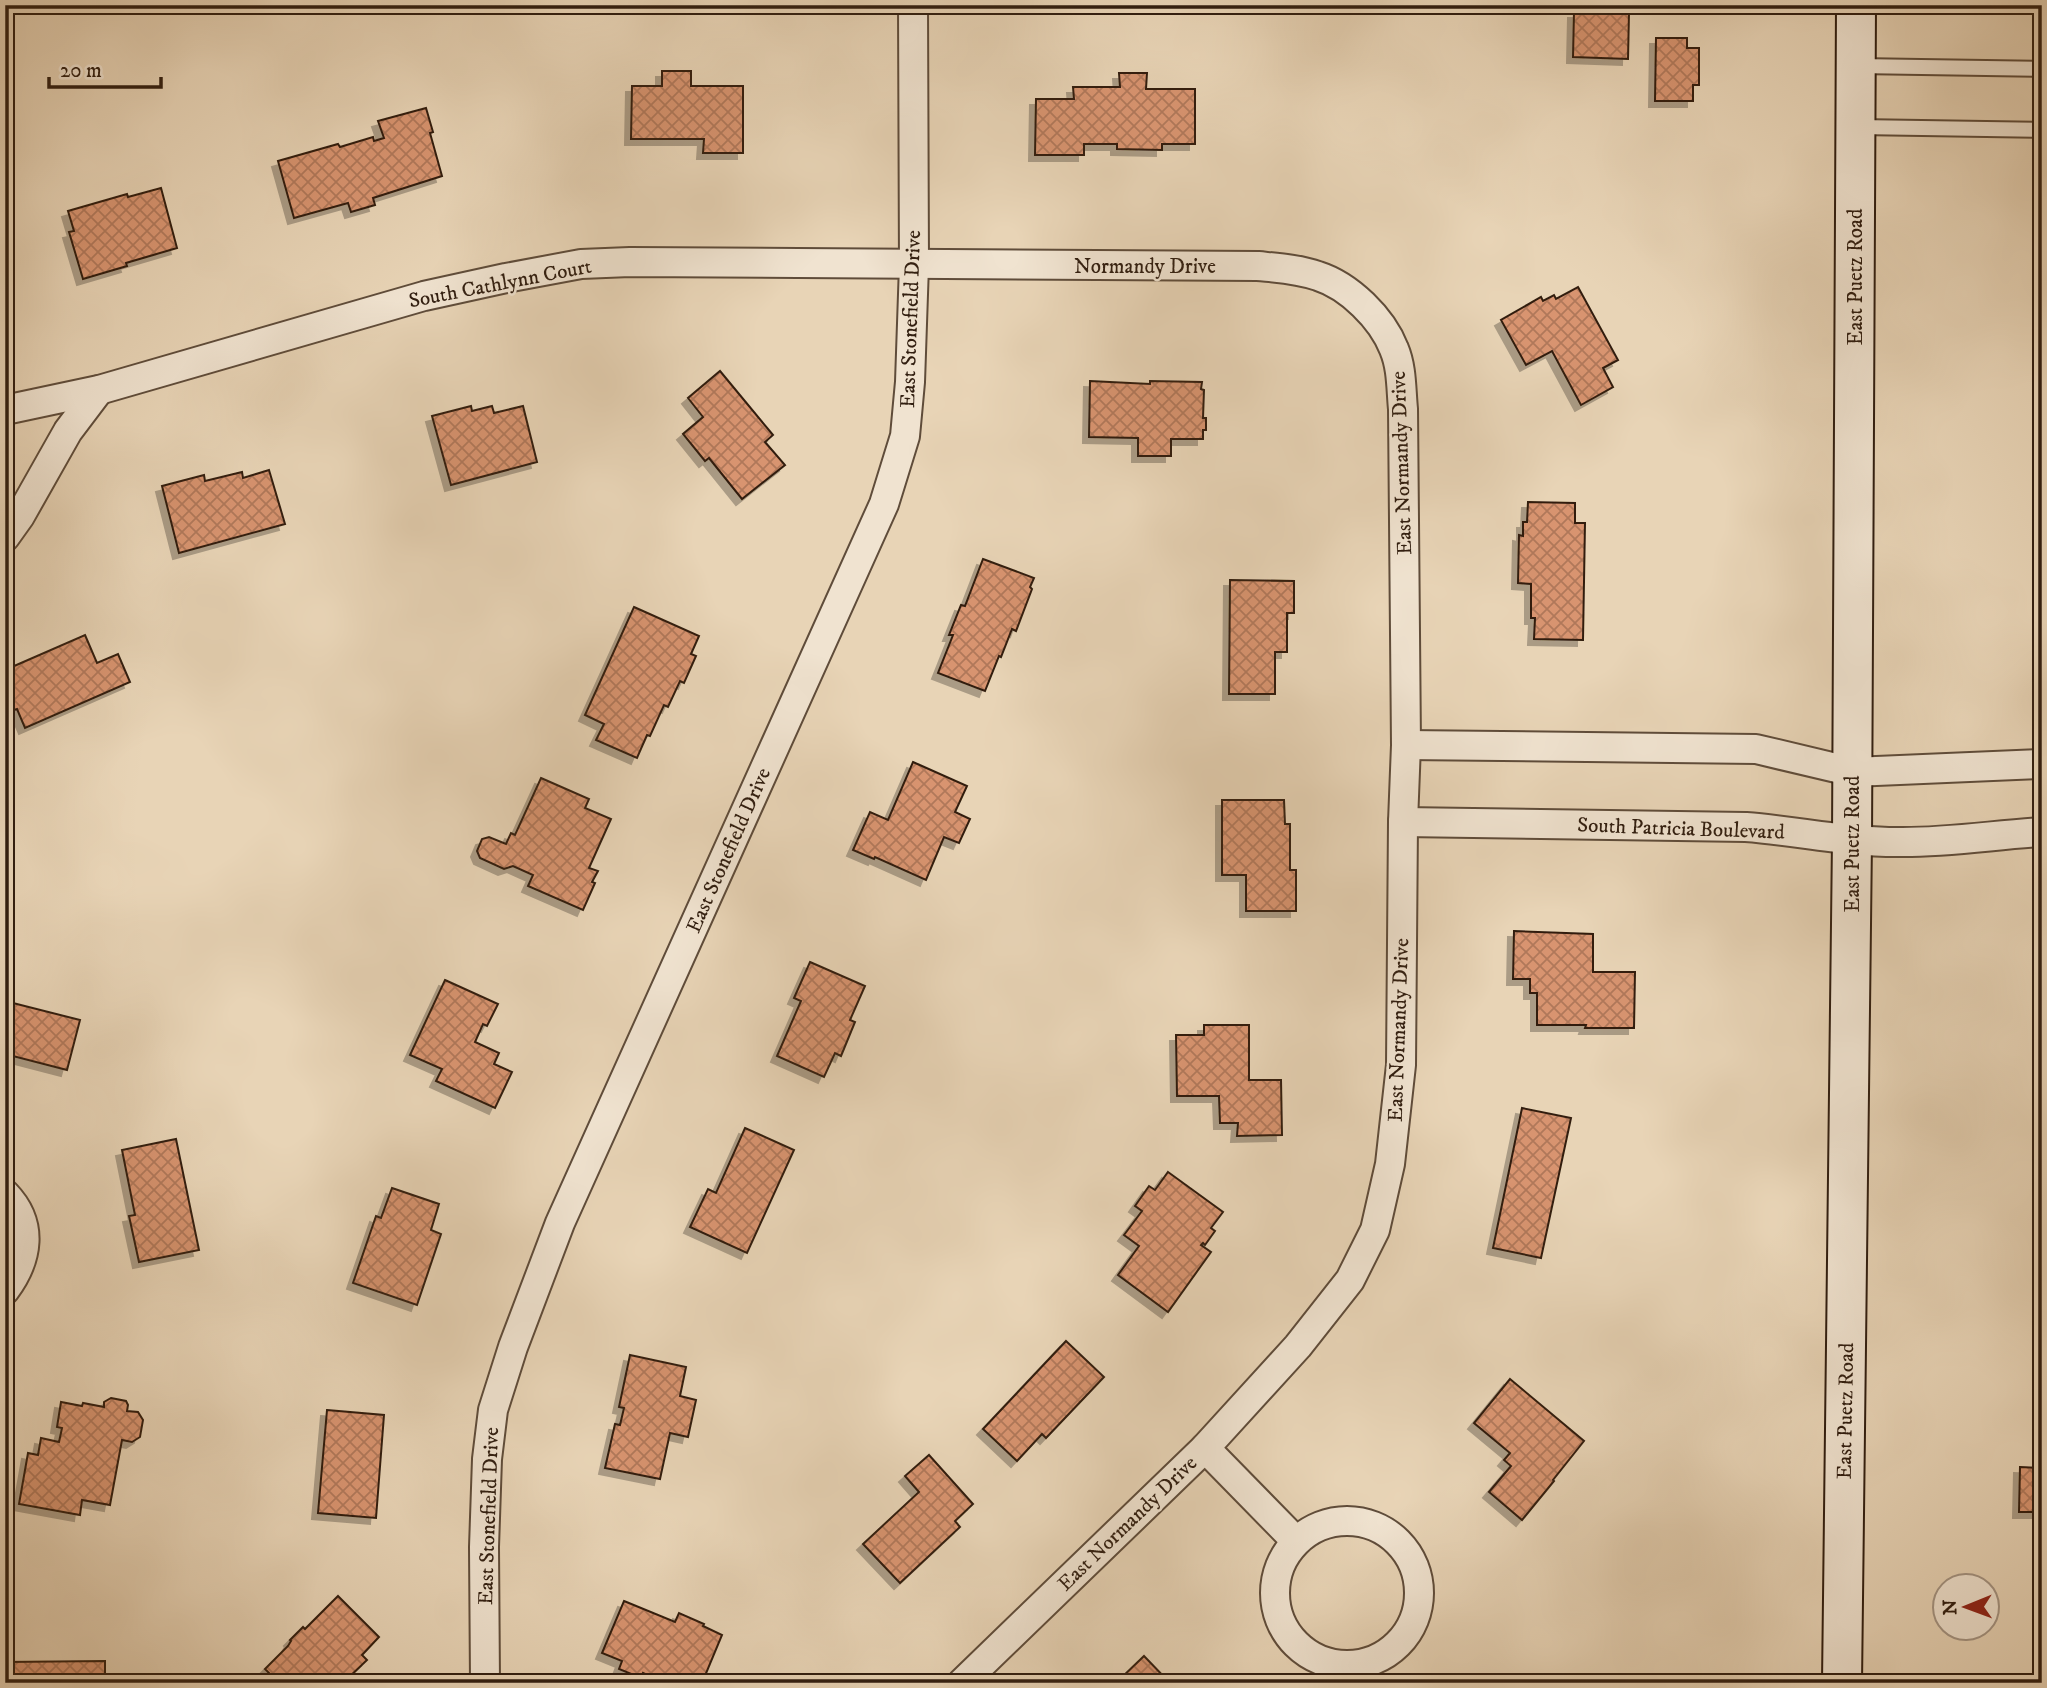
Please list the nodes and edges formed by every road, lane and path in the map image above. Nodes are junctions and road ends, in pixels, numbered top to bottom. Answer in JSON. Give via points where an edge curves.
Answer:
{"nodes":[{"id":1,"x":913,"y":5,"type":"edge"},
{"id":2,"x":1856,"y":5,"type":"edge"},
{"id":3,"x":1856,"y":66,"type":"junction"},
{"id":4,"x":2042,"y":69,"type":"edge"},
{"id":5,"x":1856,"y":127,"type":"junction"},
{"id":6,"x":2042,"y":130,"type":"edge"},
{"id":7,"x":914,"y":265,"type":"junction"},
{"id":8,"x":1365,"y":307,"type":"joint"},
{"id":9,"x":99,"y":390,"type":"junction"},
{"id":10,"x":5,"y":410,"type":"edge"},
{"id":11,"x":5,"y":537,"type":"edge"},
{"id":12,"x":1406,"y":745,"type":"junction"},
{"id":13,"x":2042,"y":764,"type":"edge"},
{"id":14,"x":1853,"y":772,"type":"junction"},
{"id":15,"x":1403,"y":822,"type":"junction"},
{"id":16,"x":2042,"y":832,"type":"edge"},
{"id":17,"x":1853,"y":840,"type":"junction"},
{"id":18,"x":5,"y":1194,"type":"edge"},
{"id":19,"x":5,"y":1290,"type":"edge"},
{"id":20,"x":1205,"y":1448,"type":"junction"},
{"id":21,"x":1296,"y":1541,"type":"junction"},
{"id":22,"x":485,"y":1683,"type":"edge"},
{"id":23,"x":962,"y":1683,"type":"edge"},
{"id":24,"x":1842,"y":1683,"type":"edge"}],
"edges":[{"from":1,"to":7,"type":"street","name":"East Stonefield Drive"},
{"from":2,"to":3,"type":"street","name":"East Puetz Road"},
{"from":3,"to":4,"type":"lane"},
{"from":3,"to":5,"type":"street","name":"East Puetz Road"},
{"from":5,"to":6,"type":"lane"},
{"from":5,"to":14,"type":"street","name":"East Puetz Road"},
{"from":7,"to":8,"type":"street","name":"Normandy Drive","via":[[1275,267],[1319,276]]},
{"from":7,"to":9,"type":"street","name":"South Cathlynn Court","via":[[581,264],[424,296]]},
{"from":7,"to":22,"type":"street","name":"East Stonefield Drive","via":[[905,436],[884,505],[560,1223],[493,1410],[487,1459]]},
{"from":8,"to":12,"type":"street","name":"East Normandy Drive","via":[[1386,332],[1401,379]]},
{"from":9,"to":10,"type":"street","name":"South Cathlynn Court"},
{"from":9,"to":11,"type":"street","via":[[68,431]]},
{"from":12,"to":14,"type":"street","via":[[1756,749]]},
{"from":12,"to":15,"type":"street","name":"East Normandy Drive"},
{"from":13,"to":14,"type":"street"},
{"from":14,"to":17,"type":"street","name":"East Puetz Road"},
{"from":15,"to":17,"type":"street","name":"South Patricia Boulevard","via":[[1746,827]]},
{"from":15,"to":20,"type":"street","name":"East Normandy Drive","via":[[1401,1065],[1390,1164],[1375,1230],[1343,1289]]},
{"from":16,"to":17,"type":"street","name":"South Patricia Boulevard","via":[[1897,842]]},
{"from":17,"to":24,"type":"street","name":"East Puetz Road"},
{"from":18,"to":19,"type":"street","via":[[24,1226],[24,1253]]},
{"from":20,"to":21,"type":"street"},
{"from":20,"to":23,"type":"street","name":"East Normandy Drive"},
{"from":21,"to":21,"type":"street","via":[[1282,1560],[1275,1606],[1298,1647],[1318,1660],[1341,1665],[1365,1663],[1386,1654],[1404,1637],[1416,1616],[1419,1592],[1415,1569],[1403,1547],[1385,1531],[1363,1522],[1339,1521],[1316,1527]]}]}
